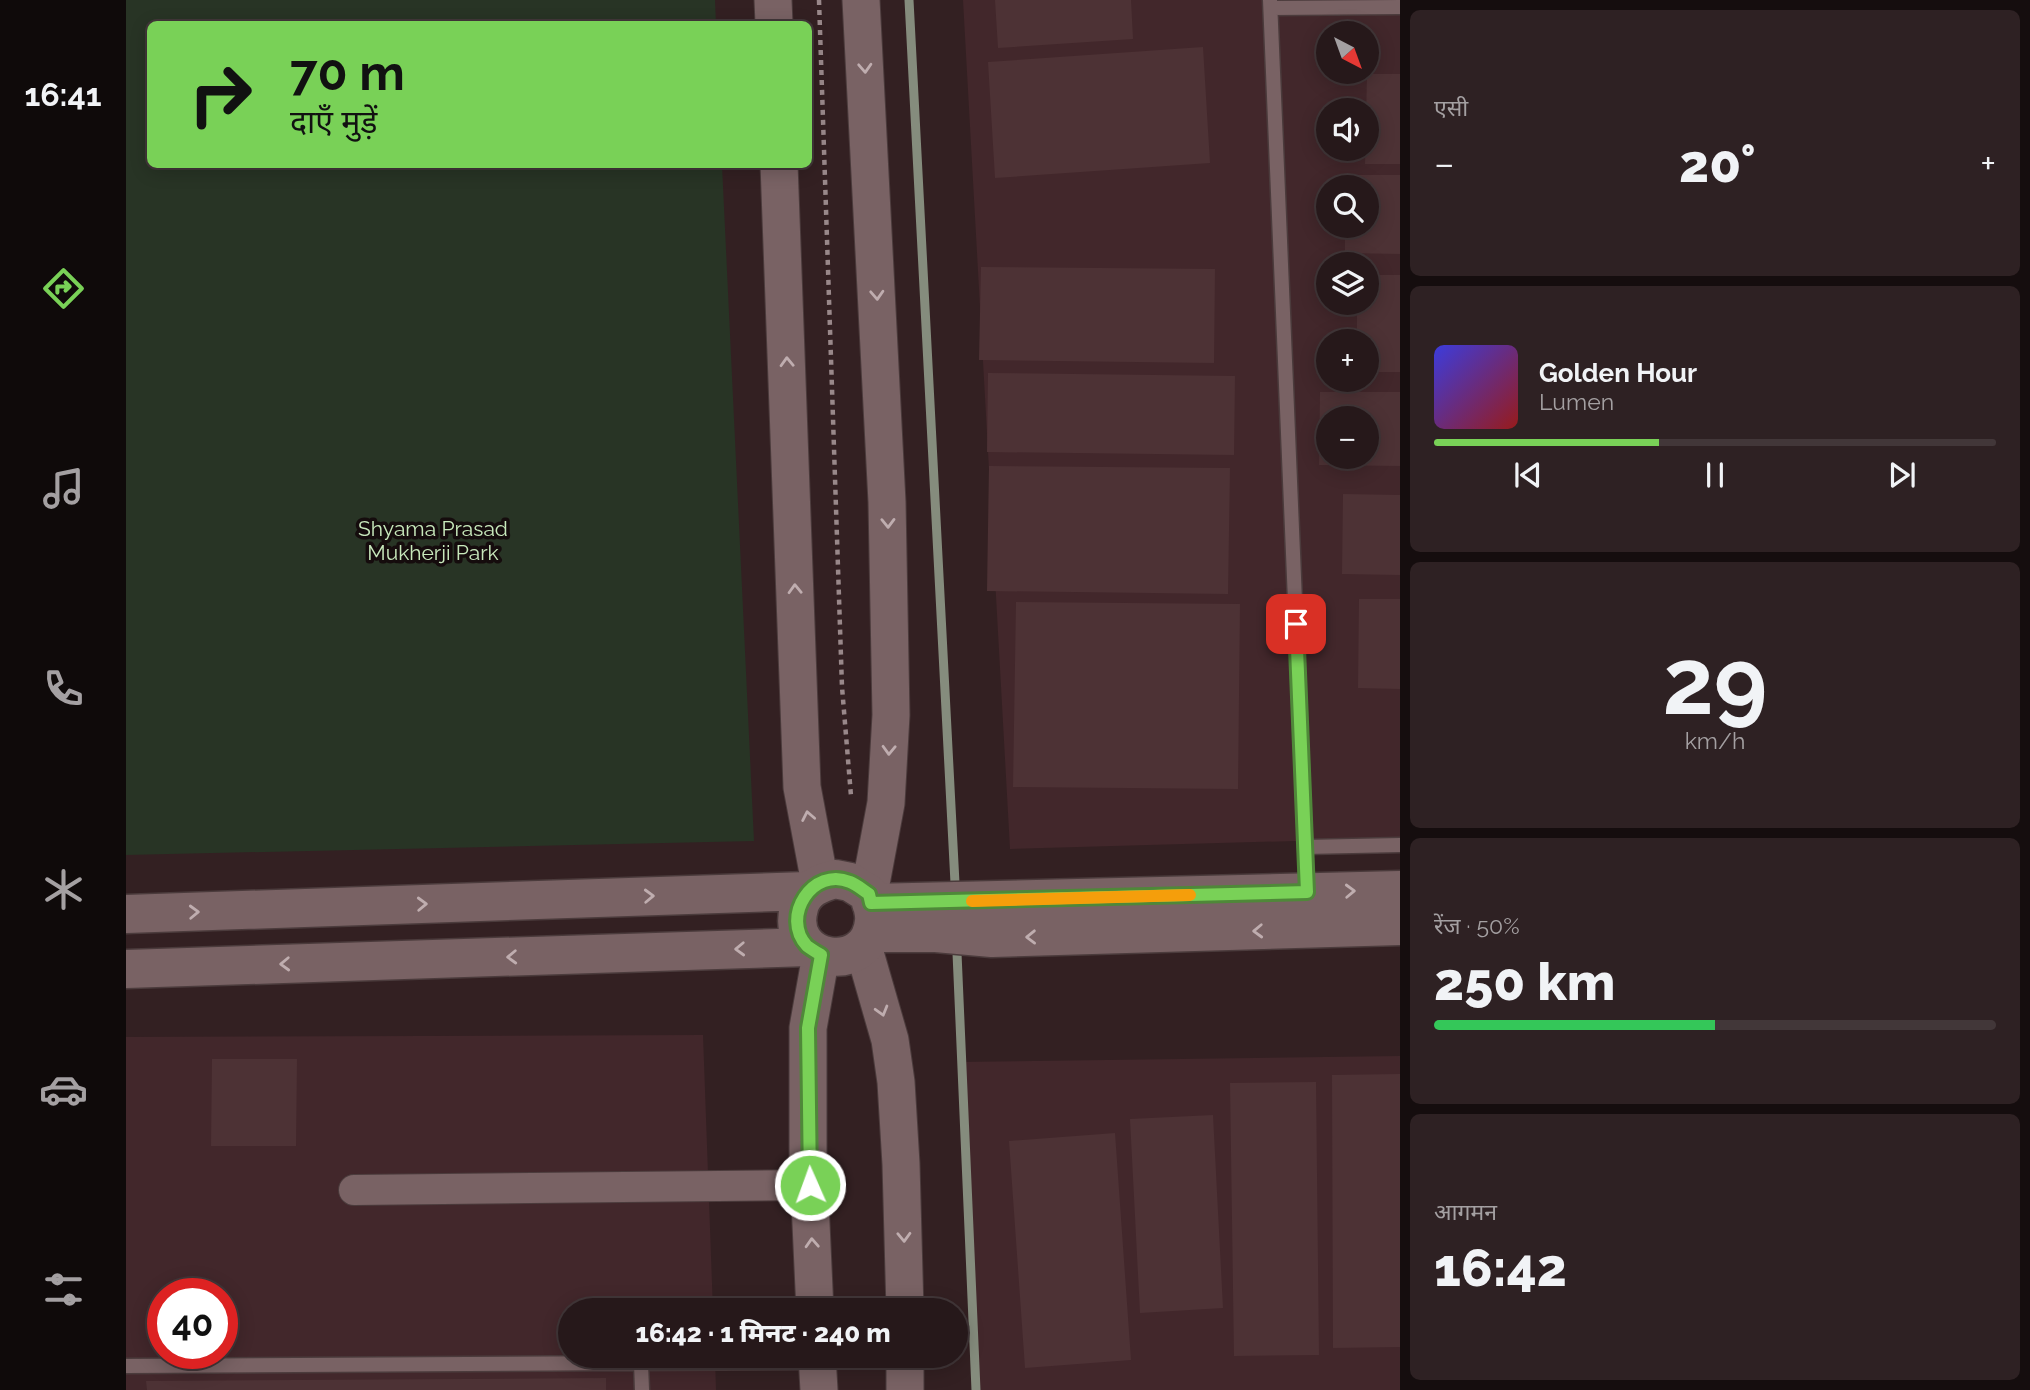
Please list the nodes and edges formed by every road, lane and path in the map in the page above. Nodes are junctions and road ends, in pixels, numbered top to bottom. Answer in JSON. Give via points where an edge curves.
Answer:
{"nodes":[{"id":1,"x":773,"y":0,"type":"edge"},
{"id":2,"x":819,"y":0,"type":"edge"},
{"id":3,"x":861,"y":0,"type":"edge"},
{"id":4,"x":1271,"y":4,"type":"edge"},
{"id":5,"x":1400,"y":8,"type":"edge"},
{"id":6,"x":774,"y":21,"type":"edge"},
{"id":7,"x":779,"y":168,"type":"edge"},
{"id":8,"x":852,"y":809,"type":"dead end"},
{"id":9,"x":1400,"y":845,"type":"edge"},
{"id":10,"x":1305,"y":847,"type":"junction"},
{"id":11,"x":814,"y":887,"type":"junction"},
{"id":12,"x":1400,"y":890,"type":"edge"},
{"id":13,"x":1307,"y":892,"type":"junction"},
{"id":14,"x":126,"y":914,"type":"edge"},
{"id":15,"x":869,"y":919,"type":"junction"},
{"id":16,"x":1400,"y":926,"type":"edge"},
{"id":17,"x":814,"y":951,"type":"junction"},
{"id":18,"x":126,"y":970,"type":"edge"},
{"id":19,"x":810,"y":1185,"type":"junction"},
{"id":20,"x":354,"y":1190,"type":"dead end"},
{"id":21,"x":814,"y":1298,"type":"edge"},
{"id":22,"x":905,"y":1298,"type":"edge"},
{"id":23,"x":558,"y":1363,"type":"edge"},
{"id":24,"x":126,"y":1366,"type":"edge"},
{"id":25,"x":641,"y":1368,"type":"edge"},
{"id":26,"x":788,"y":1368,"type":"edge"},
{"id":27,"x":905,"y":1368,"type":"edge"},
{"id":28,"x":818,"y":1369,"type":"edge"},
{"id":29,"x":642,"y":1390,"type":"edge"},
{"id":30,"x":905,"y":1390,"type":"edge"}],
"edges":[{"from":1,"to":6,"type":"street"},
{"from":2,"to":8,"type":"path","via":[[842,687]]},
{"from":3,"to":15,"type":"street","one_way":true,"via":[[887,488],[891,715],[886,803]]},
{"from":4,"to":5,"type":"lane"},
{"from":4,"to":10,"type":"lane"},
{"from":11,"to":7,"type":"street","one_way":true,"via":[[802,787]]},
{"from":9,"to":10,"type":"lane"},
{"from":10,"to":13,"type":"lane"},
{"from":14,"to":11,"type":"main road","one_way":true},
{"from":11,"to":15,"type":"main road","via":[[835,879],[850,882]]},
{"from":11,"to":17,"type":"main road","via":[[799,904],[796,919],[799,934]]},
{"from":13,"to":12,"type":"main road","one_way":true},
{"from":13,"to":15,"type":"main road"},
{"from":16,"to":15,"type":"main road","one_way":true,"via":[[1006,938],[936,933]]},
{"from":15,"to":17,"type":"main road","via":[[851,954],[836,958]]},
{"from":15,"to":22,"type":"street","one_way":true,"via":[[896,1082]]},
{"from":17,"to":18,"type":"main road","one_way":true},
{"from":17,"to":19,"type":"street","via":[[808,1028]]},
{"from":19,"to":20,"type":"street"},
{"from":21,"to":19,"type":"street","one_way":true},
{"from":23,"to":24,"type":"lane"},
{"from":25,"to":29,"type":"lane"},
{"from":26,"to":28,"type":"lane"},
{"from":27,"to":30,"type":"street"}]}
